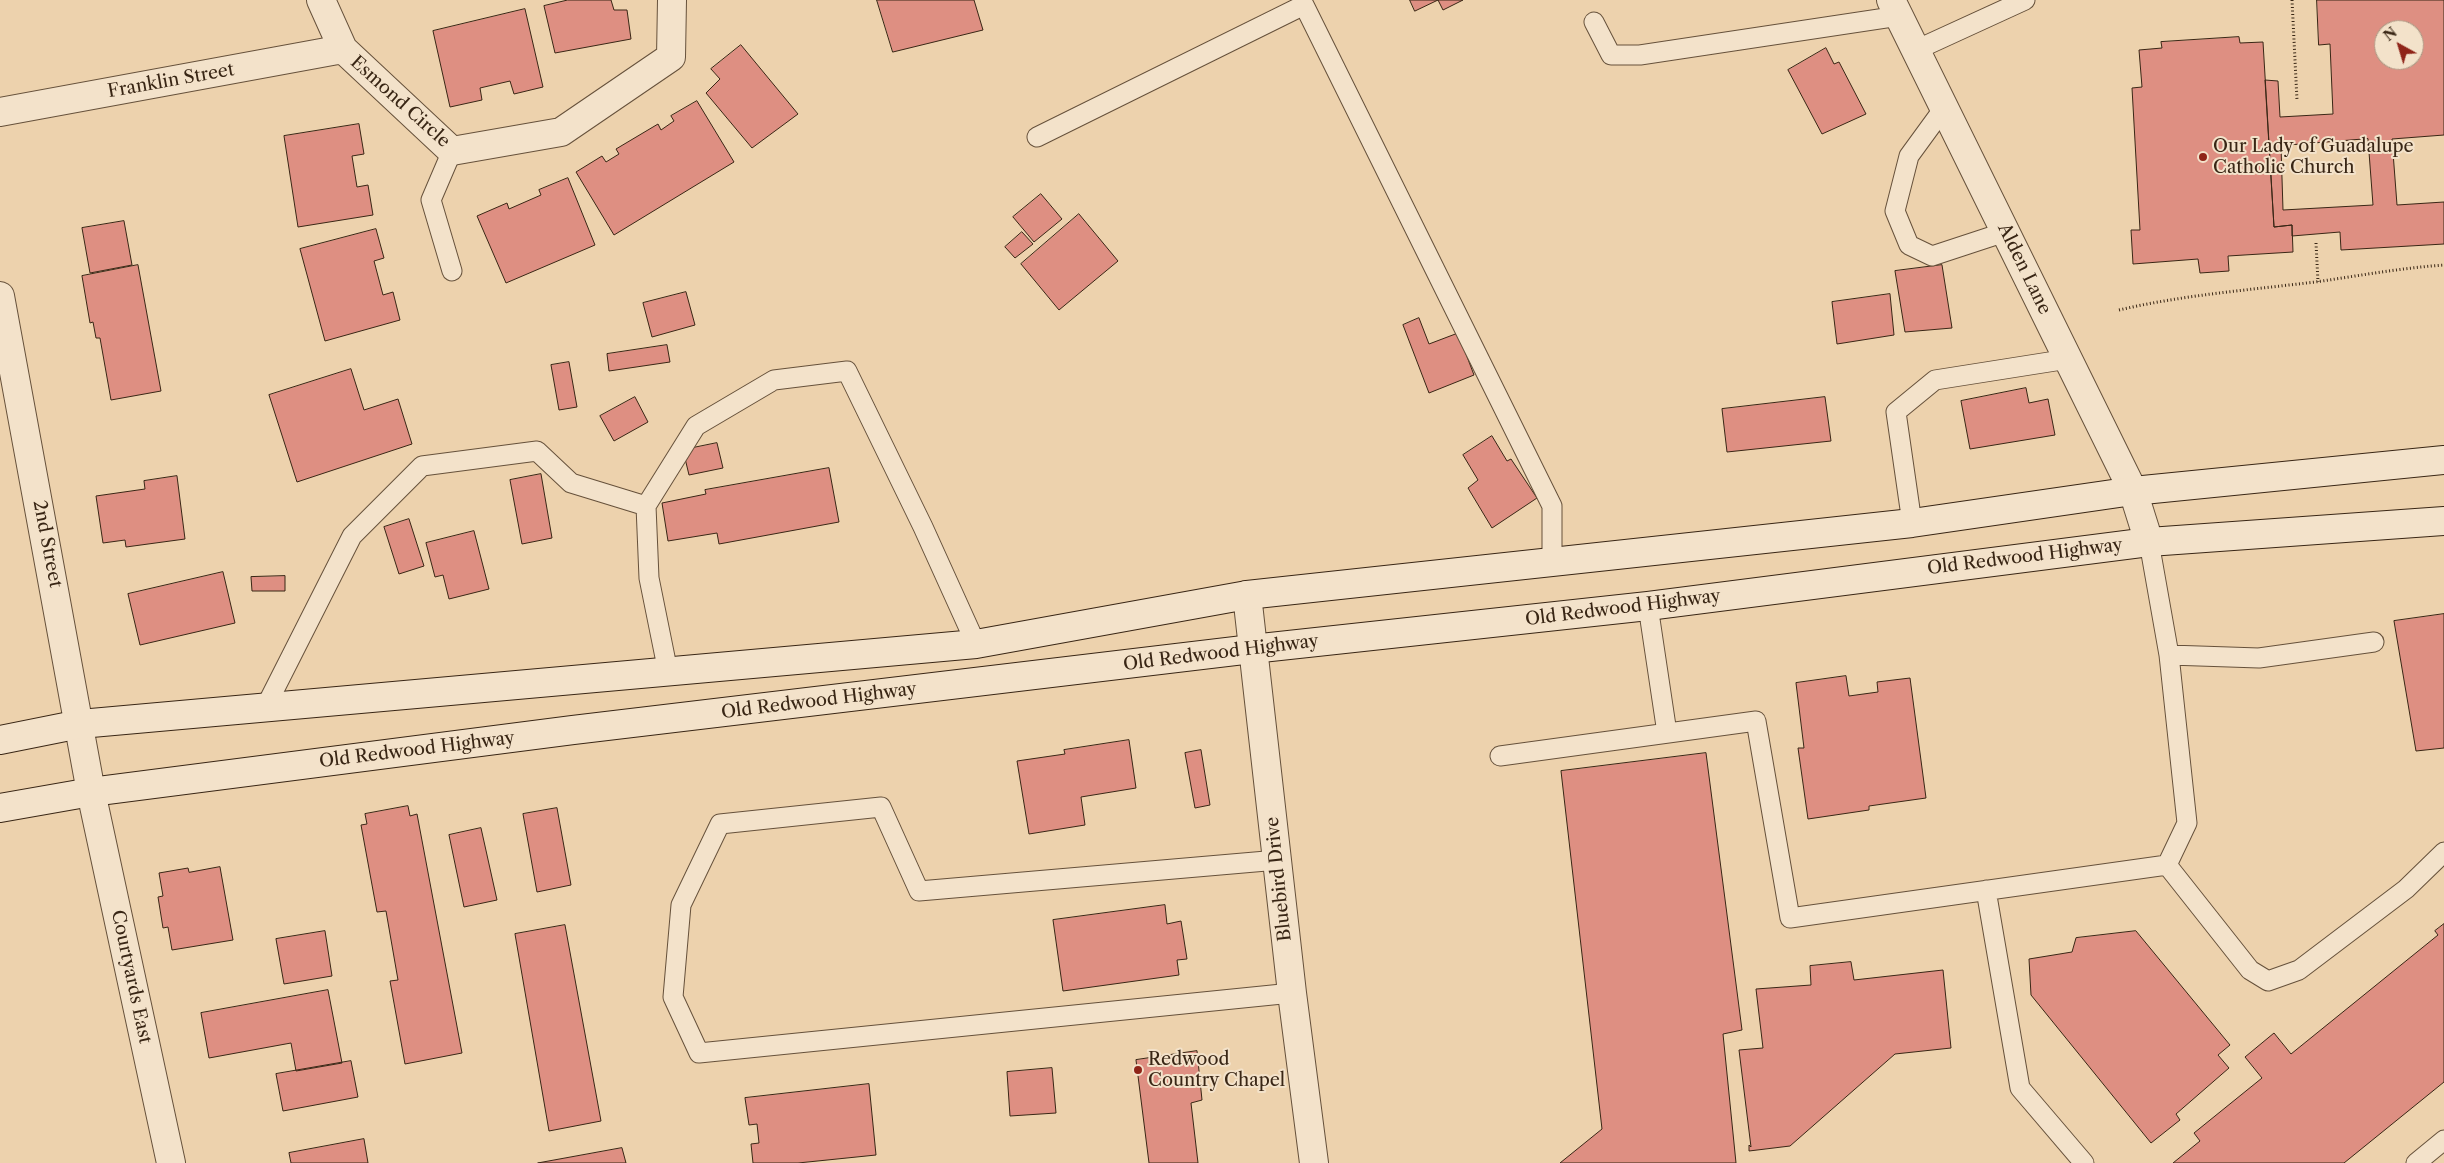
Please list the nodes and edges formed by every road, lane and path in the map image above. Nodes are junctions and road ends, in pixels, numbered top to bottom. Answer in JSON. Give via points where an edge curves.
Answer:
{"nodes":[{"id":1,"x":321,"y":0,"type":"edge"},
{"id":2,"x":672,"y":0,"type":"edge"},
{"id":3,"x":2025,"y":0,"type":"edge"},
{"id":4,"x":2292,"y":0,"type":"edge"},
{"id":5,"x":1895,"y":8,"type":"edge"},
{"id":6,"x":1594,"y":22,"type":"dead end"},
{"id":7,"x":343,"y":49,"type":"junction"},
{"id":8,"x":1916,"y":50,"type":"junction"},
{"id":9,"x":2297,"y":100,"type":"dead end"},
{"id":10,"x":1944,"y":108,"type":"junction"},
{"id":11,"x":0,"y":112,"type":"edge"},
{"id":12,"x":1037,"y":137,"type":"dead end"},
{"id":13,"x":452,"y":150,"type":"junction"},
{"id":14,"x":2005,"y":232,"type":"junction"},
{"id":15,"x":2316,"y":243,"type":"dead end"},
{"id":16,"x":2444,"y":265,"type":"edge"},
{"id":17,"x":452,"y":271,"type":"dead end"},
{"id":18,"x":2318,"y":282,"type":"junction"},
{"id":19,"x":0,"y":296,"type":"edge"},
{"id":20,"x":2119,"y":310,"type":"dead end"},
{"id":21,"x":2068,"y":360,"type":"junction"},
{"id":22,"x":2444,"y":460,"type":"edge"},
{"id":23,"x":2133,"y":491,"type":"junction"},
{"id":24,"x":646,"y":506,"type":"junction"},
{"id":25,"x":2444,"y":520,"type":"edge"},
{"id":26,"x":1912,"y":523,"type":"junction"},
{"id":27,"x":2149,"y":542,"type":"junction"},
{"id":28,"x":1552,"y":562,"type":"junction"},
{"id":29,"x":1247,"y":595,"type":"junction"},
{"id":30,"x":1648,"y":606,"type":"junction"},
{"id":31,"x":2374,"y":642,"type":"dead end"},
{"id":32,"x":976,"y":644,"type":"junction"},
{"id":33,"x":1252,"y":649,"type":"junction"},
{"id":34,"x":2169,"y":655,"type":"junction"},
{"id":35,"x":668,"y":672,"type":"junction"},
{"id":36,"x":265,"y":708,"type":"junction"},
{"id":37,"x":80,"y":724,"type":"junction"},
{"id":38,"x":1667,"y":733,"type":"junction"},
{"id":39,"x":0,"y":740,"type":"edge"},
{"id":40,"x":1500,"y":756,"type":"dead end"},
{"id":41,"x":92,"y":792,"type":"junction"},
{"id":42,"x":0,"y":808,"type":"edge"},
{"id":43,"x":2444,"y":852,"type":"edge"},
{"id":44,"x":1278,"y":860,"type":"junction"},
{"id":45,"x":2167,"y":865,"type":"junction"},
{"id":46,"x":1986,"y":890,"type":"junction"},
{"id":47,"x":1292,"y":994,"type":"junction"},
{"id":48,"x":2444,"y":1140,"type":"edge"},
{"id":49,"x":171,"y":1163,"type":"edge"},
{"id":50,"x":1314,"y":1163,"type":"edge"},
{"id":51,"x":2084,"y":1163,"type":"edge"},
{"id":52,"x":2416,"y":1163,"type":"edge"}],
"edges":[{"from":1,"to":7,"type":"main road","name":"Esmond Circle"},
{"from":2,"to":13,"type":"main road","name":"Esmond Circle","via":[[671,57],[561,132]]},
{"from":3,"to":8,"type":"lane"},
{"from":4,"to":9,"type":"path"},
{"from":5,"to":6,"type":"lane","via":[[1640,55],[1611,55]]},
{"from":5,"to":8,"type":"main road","name":"Alden Lane"},
{"from":7,"to":11,"type":"main road","name":"Franklin Street"},
{"from":7,"to":13,"type":"main road","name":"Esmond Circle"},
{"from":8,"to":10,"type":"main road","name":"Alden Lane"},
{"from":10,"to":14,"type":"main road","name":"Alden Lane"},
{"from":10,"to":14,"type":"lane","via":[[1909,156],[1895,211],[1909,245],[1932,256]]},
{"from":12,"to":28,"type":"lane","via":[[1304,5],[1552,506]]},
{"from":13,"to":17,"type":"lane","via":[[431,200]]},
{"from":14,"to":21,"type":"main road","name":"Alden Lane"},
{"from":15,"to":18,"type":"path"},
{"from":16,"to":18,"type":"path","via":[[2377,271]]},
{"from":18,"to":20,"type":"path","via":[[2156,302]]},
{"from":19,"to":37,"type":"main road","name":"2nd Street"},
{"from":21,"to":23,"type":"main road","name":"Alden Lane"},
{"from":21,"to":26,"type":"lane","via":[[1935,380],[1896,412]]},
{"from":22,"to":23,"type":"main road"},
{"from":23,"to":26,"type":"main road"},
{"from":23,"to":27,"type":"main road","name":"Alden Lane"},
{"from":24,"to":32,"type":"lane","via":[[696,426],[774,380],[847,371]]},
{"from":24,"to":35,"type":"lane","via":[[650,578]]},
{"from":24,"to":36,"type":"lane","via":[[571,483],[537,451],[422,466],[352,536]]},
{"from":25,"to":27,"type":"main road","name":"Old Redwood Highway"},
{"from":26,"to":28,"type":"main road"},
{"from":27,"to":30,"type":"main road","name":"Old Redwood Highway"},
{"from":27,"to":34,"type":"lane"},
{"from":28,"to":29,"type":"main road"},
{"from":29,"to":32,"type":"main road"},
{"from":29,"to":33,"type":"main road","name":"Bluebird Drive"},
{"from":30,"to":33,"type":"main road","name":"Old Redwood Highway"},
{"from":30,"to":38,"type":"lane"},
{"from":31,"to":34,"type":"lane","via":[[2258,658]]},
{"from":32,"to":35,"type":"main road"},
{"from":33,"to":41,"type":"main road","name":"Old Redwood Highway"},
{"from":33,"to":44,"type":"main road","name":"Bluebird Drive"},
{"from":34,"to":45,"type":"lane","via":[[2187,823]]},
{"from":35,"to":36,"type":"main road"},
{"from":36,"to":37,"type":"main road"},
{"from":37,"to":39,"type":"main road"},
{"from":37,"to":41,"type":"main road","name":"2nd Street"},
{"from":38,"to":40,"type":"lane"},
{"from":38,"to":46,"type":"lane","via":[[1756,721],[1790,918]]},
{"from":41,"to":42,"type":"main road","name":"Old Redwood Highway"},
{"from":41,"to":49,"type":"main road","name":"Courtyards East"},
{"from":43,"to":45,"type":"lane","via":[[2406,889],[2299,970],[2268,980],[2250,970]]},
{"from":44,"to":47,"type":"main road","name":"Bluebird Drive"},
{"from":44,"to":47,"type":"lane","via":[[919,891],[881,808],[720,824],[680,905],[673,997],[699,1053]]},
{"from":45,"to":46,"type":"lane"},
{"from":46,"to":51,"type":"lane","via":[[2020,1088]]},
{"from":47,"to":50,"type":"main road","name":"Bluebird Drive"},
{"from":48,"to":52,"type":"lane"}]}
